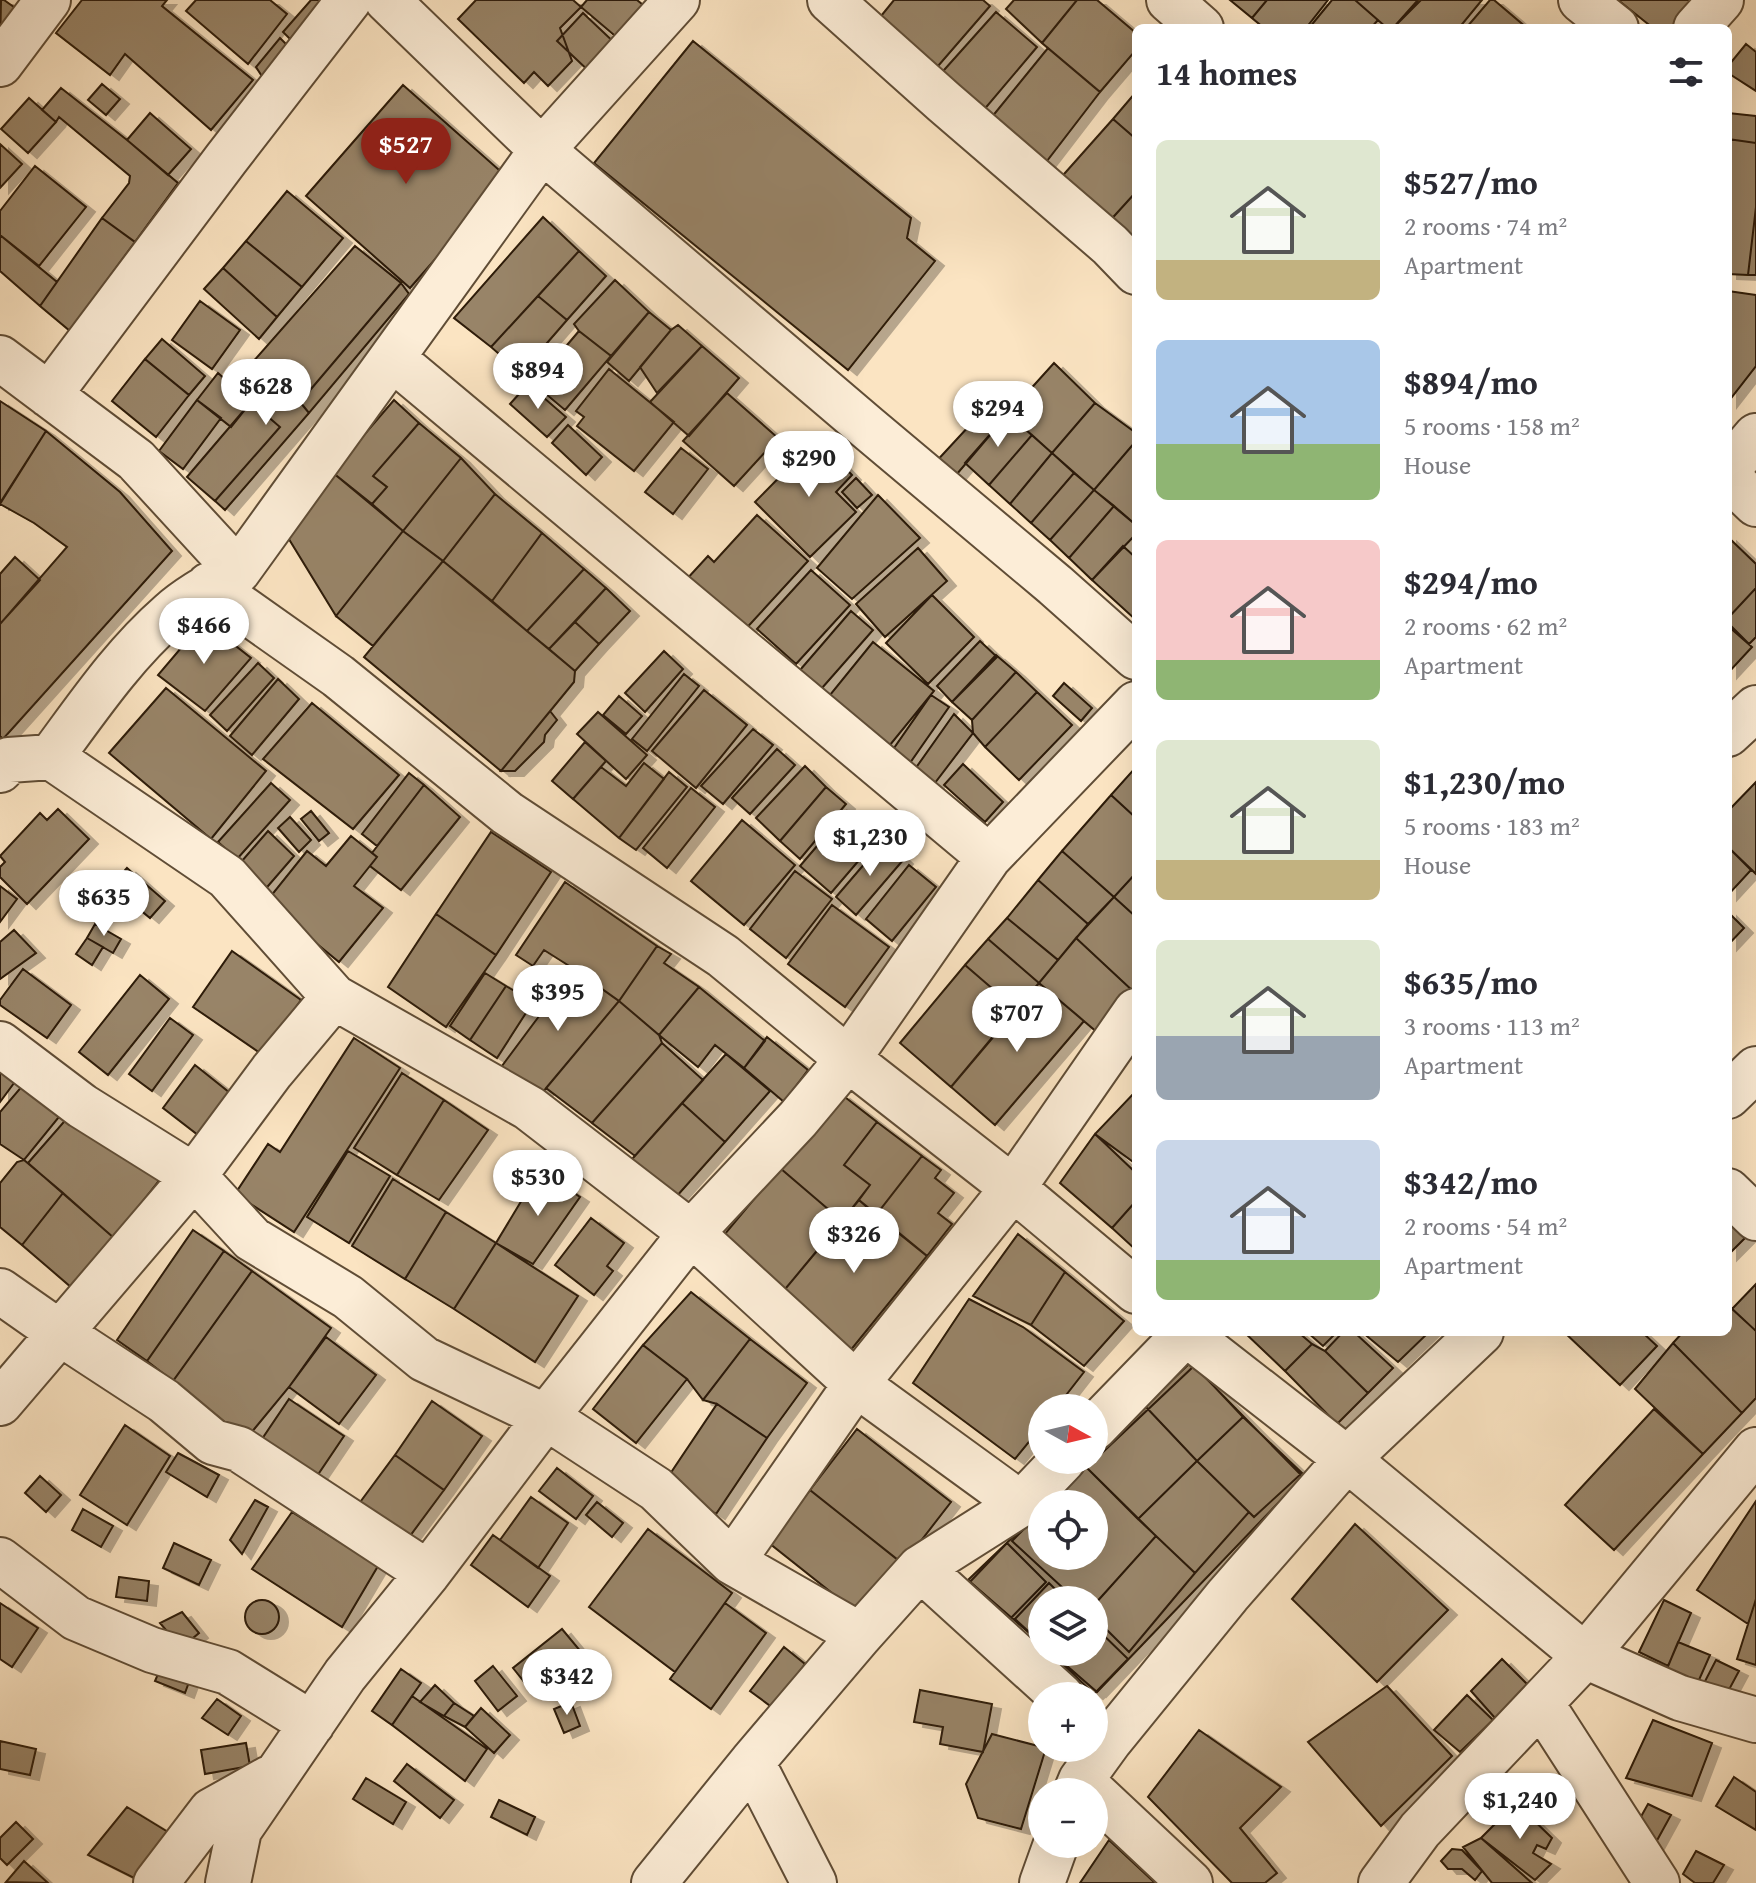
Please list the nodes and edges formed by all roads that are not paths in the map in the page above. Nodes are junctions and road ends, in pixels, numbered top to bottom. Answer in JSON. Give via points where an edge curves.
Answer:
{"nodes":[{"id":1,"x":48,"y":0,"type":"edge"},
{"id":2,"x":349,"y":0,"type":"edge"},
{"id":3,"x":387,"y":0,"type":"edge"},
{"id":4,"x":677,"y":0,"type":"edge"},
{"id":5,"x":830,"y":0,"type":"edge"},
{"id":6,"x":1169,"y":0,"type":"edge"},
{"id":7,"x":1581,"y":0,"type":"edge"},
{"id":8,"x":1721,"y":0,"type":"edge"},
{"id":9,"x":1196,"y":24,"type":"edge"},
{"id":10,"x":1611,"y":24,"type":"edge"},
{"id":11,"x":1700,"y":24,"type":"edge"},
{"id":12,"x":0,"y":64,"type":"edge"},
{"id":13,"x":542,"y":150,"type":"junction"},
{"id":14,"x":1132,"y":268,"type":"edge"},
{"id":15,"x":0,"y":358,"type":"edge"},
{"id":16,"x":392,"y":358,"type":"junction"},
{"id":17,"x":49,"y":395,"type":"junction"},
{"id":18,"x":1756,"y":436,"type":"edge"},
{"id":19,"x":1732,"y":464,"type":"edge"},
{"id":20,"x":1732,"y":481,"type":"edge"},
{"id":21,"x":1756,"y":504,"type":"edge"},
{"id":22,"x":224,"y":578,"type":"junction"},
{"id":23,"x":1132,"y":653,"type":"edge"},
{"id":24,"x":1132,"y":708,"type":"edge"},
{"id":25,"x":1756,"y":708,"type":"edge"},
{"id":26,"x":1732,"y":730,"type":"edge"},
{"id":27,"x":15,"y":760,"type":"edge"},
{"id":28,"x":989,"y":857,"type":"junction"},
{"id":29,"x":334,"y":997,"type":"junction"},
{"id":30,"x":1132,"y":1017,"type":"edge"},
{"id":31,"x":0,"y":1044,"type":"edge"},
{"id":32,"x":848,"y":1059,"type":"junction"},
{"id":33,"x":1756,"y":1069,"type":"edge"},
{"id":34,"x":1732,"y":1092,"type":"edge"},
{"id":35,"x":194,"y":1176,"type":"junction"},
{"id":36,"x":1013,"y":1188,"type":"junction"},
{"id":37,"x":1732,"y":1195,"type":"edge"},
{"id":38,"x":1756,"y":1218,"type":"edge"},
{"id":39,"x":691,"y":1233,"type":"junction"},
{"id":40,"x":1132,"y":1288,"type":"edge"},
{"id":41,"x":0,"y":1291,"type":"edge"},
{"id":42,"x":60,"y":1333,"type":"junction"},
{"id":43,"x":1182,"y":1336,"type":"edge"},
{"id":44,"x":1191,"y":1336,"type":"edge"},
{"id":45,"x":1477,"y":1336,"type":"edge"},
{"id":46,"x":856,"y":1384,"type":"junction"},
{"id":47,"x":0,"y":1403,"type":"edge"},
{"id":48,"x":1108,"y":1413,"type":"edge"},
{"id":49,"x":546,"y":1417,"type":"junction"},
{"id":50,"x":1756,"y":1450,"type":"edge"},
{"id":51,"x":1347,"y":1459,"type":"junction"},
{"id":52,"x":1050,"y":1474,"type":"edge"},
{"id":53,"x":1021,"y":1504,"type":"junction"},
{"id":54,"x":0,"y":1560,"type":"edge"},
{"id":55,"x":732,"y":1562,"type":"junction"},
{"id":56,"x":920,"y":1568,"type":"junction"},
{"id":57,"x":428,"y":1573,"type":"junction"},
{"id":58,"x":860,"y":1635,"type":"junction"},
{"id":59,"x":1585,"y":1656,"type":"junction"},
{"id":60,"x":1046,"y":1682,"type":"edge"},
{"id":61,"x":1541,"y":1703,"type":"junction"},
{"id":62,"x":1756,"y":1720,"type":"edge"},
{"id":63,"x":312,"y":1724,"type":"junction"},
{"id":64,"x":1108,"y":1725,"type":"edge"},
{"id":65,"x":752,"y":1762,"type":"junction"},
{"id":66,"x":278,"y":1774,"type":"junction"},
{"id":67,"x":1108,"y":1809,"type":"edge"},
{"id":68,"x":1051,"y":1858,"type":"edge"},
{"id":69,"x":156,"y":1883,"type":"edge"},
{"id":70,"x":228,"y":1883,"type":"edge"},
{"id":71,"x":654,"y":1883,"type":"edge"},
{"id":72,"x":814,"y":1883,"type":"edge"},
{"id":73,"x":1042,"y":1883,"type":"edge"},
{"id":74,"x":1190,"y":1883,"type":"edge"},
{"id":75,"x":1381,"y":1883,"type":"edge"},
{"id":76,"x":1657,"y":1883,"type":"edge"}],
"edges":[{"from":1,"to":12,"type":"street"},
{"from":2,"to":17,"type":"street"},
{"from":3,"to":13,"type":"street"},
{"from":4,"to":13,"type":"street"},
{"from":5,"to":14,"type":"street"},
{"from":6,"to":9,"type":"street"},
{"from":7,"to":10,"type":"street"},
{"from":8,"to":11,"type":"street"},
{"from":13,"to":16,"type":"street"},
{"from":13,"to":23,"type":"street"},
{"from":15,"to":17,"type":"street"},
{"from":16,"to":22,"type":"street"},
{"from":16,"to":28,"type":"street"},
{"from":17,"to":22,"type":"street","via":[[136,460]]},
{"from":18,"to":19,"type":"street"},
{"from":20,"to":21,"type":"street"},
{"from":22,"to":27,"type":"street","via":[[170,613]]},
{"from":22,"to":32,"type":"street","via":[[507,813],[723,956]]},
{"from":24,"to":28,"type":"street"},
{"from":25,"to":26,"type":"street"},
{"from":27,"to":29,"type":"street","via":[[227,877]]},
{"from":28,"to":32,"type":"street"},
{"from":29,"to":35,"type":"street"},
{"from":29,"to":39,"type":"street","via":[[529,1108]]},
{"from":30,"to":36,"type":"street"},
{"from":31,"to":35,"type":"street","via":[[82,1106]]},
{"from":32,"to":36,"type":"street"},
{"from":32,"to":39,"type":"street"},
{"from":33,"to":34,"type":"street"},
{"from":35,"to":42,"type":"street"},
{"from":35,"to":49,"type":"street","via":[[252,1239],[348,1297],[424,1359]]},
{"from":36,"to":40,"type":"street"},
{"from":36,"to":46,"type":"street"},
{"from":37,"to":38,"type":"street"},
{"from":39,"to":46,"type":"street"},
{"from":39,"to":49,"type":"street"},
{"from":41,"to":42,"type":"street"},
{"from":42,"to":47,"type":"street"},
{"from":42,"to":57,"type":"street","via":[[164,1401],[213,1442],[239,1449]]},
{"from":43,"to":48,"type":"street"},
{"from":44,"to":51,"type":"street"},
{"from":45,"to":51,"type":"street"},
{"from":46,"to":53,"type":"street"},
{"from":46,"to":55,"type":"street"},
{"from":49,"to":55,"type":"street","via":[[656,1489]]},
{"from":49,"to":57,"type":"street"},
{"from":50,"to":59,"type":"street"},
{"from":51,"to":59,"type":"street"},
{"from":51,"to":64,"type":"street"},
{"from":52,"to":53,"type":"street"},
{"from":53,"to":56,"type":"street"},
{"from":54,"to":63,"type":"street","via":[[76,1618],[152,1650],[228,1672]]},
{"from":55,"to":58,"type":"street"},
{"from":56,"to":58,"type":"street"},
{"from":56,"to":60,"type":"street"},
{"from":57,"to":63,"type":"street"},
{"from":58,"to":65,"type":"street"},
{"from":59,"to":61,"type":"street"},
{"from":59,"to":62,"type":"street","via":[[1680,1698]]},
{"from":61,"to":75,"type":"street","via":[[1420,1830]]},
{"from":61,"to":76,"type":"street"},
{"from":63,"to":66,"type":"street"},
{"from":65,"to":71,"type":"street"},
{"from":65,"to":72,"type":"street"},
{"from":66,"to":69,"type":"street","via":[[211,1811]]},
{"from":66,"to":70,"type":"street","via":[[239,1830]]},
{"from":67,"to":74,"type":"street"},
{"from":68,"to":73,"type":"street"}]}
